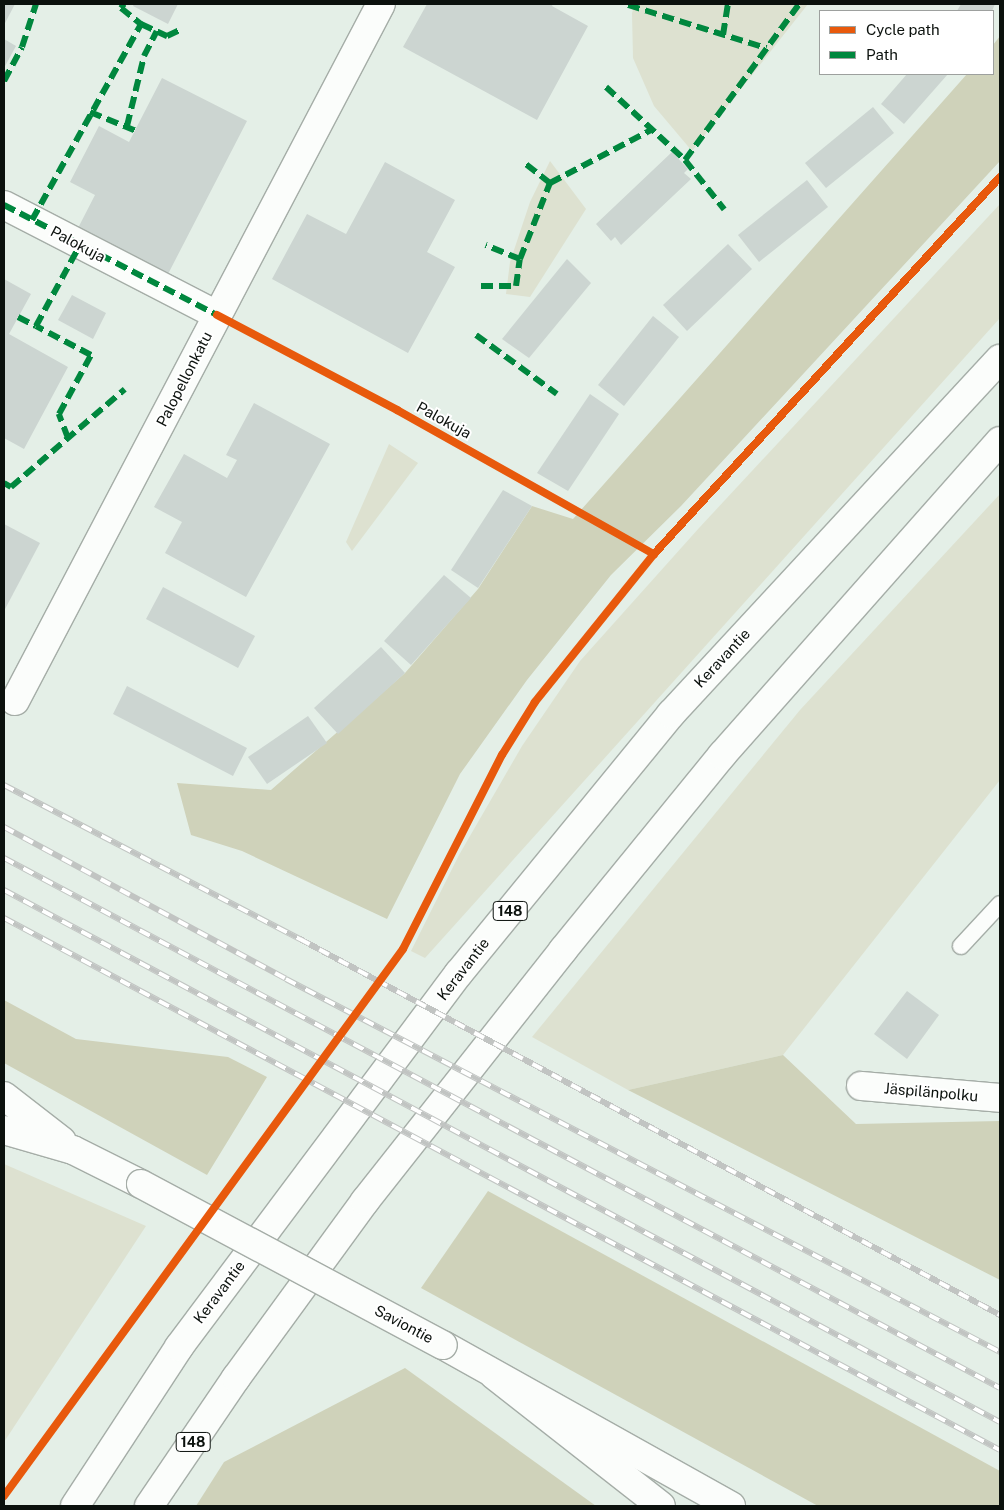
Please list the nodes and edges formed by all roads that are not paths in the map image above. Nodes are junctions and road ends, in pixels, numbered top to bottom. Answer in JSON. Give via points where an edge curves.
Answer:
{"nodes":[{"id":1,"x":381,"y":4,"type":"edge"},
{"id":2,"x":4,"y":205,"type":"edge"},
{"id":3,"x":217,"y":315,"type":"junction"},
{"id":4,"x":1000,"y":359,"type":"edge"},
{"id":5,"x":1000,"y":440,"type":"edge"},
{"id":6,"x":15,"y":701,"type":"dead end"},
{"id":7,"x":1000,"y":904,"type":"edge"},
{"id":8,"x":961,"y":946,"type":"dead end"},
{"id":9,"x":861,"y":1086,"type":"dead end"},
{"id":10,"x":4,"y":1096,"type":"edge"},
{"id":11,"x":1000,"y":1098,"type":"edge"},
{"id":12,"x":4,"y":1130,"type":"edge"},
{"id":13,"x":73,"y":1150,"type":"junction"},
{"id":14,"x":494,"y":1375,"type":"junction"},
{"id":15,"x":74,"y":1506,"type":"edge"},
{"id":16,"x":149,"y":1506,"type":"edge"},
{"id":17,"x":661,"y":1506,"type":"edge"},
{"id":18,"x":731,"y":1506,"type":"edge"}],
"edges":[{"from":1,"to":3,"type":"main road","name":"Palopellonkatu"},
{"from":2,"to":3,"type":"main road","name":"Palokuja"},
{"from":3,"to":6,"type":"main road","name":"Palopellonkatu"},
{"from":4,"to":15,"type":"main road","name":"Keravantie","number":"148","via":[[670,714],[459,972],[178,1347]]},
{"from":5,"to":16,"type":"main road","number":"148","via":[[722,754],[563,950],[366,1201],[236,1378]]},
{"from":7,"to":8,"type":"lane"},
{"from":9,"to":11,"type":"main road","name":"Jäspilänpolku"},
{"from":10,"to":13,"type":"main road","name":"Saviontie"},
{"from":12,"to":13,"type":"main road","name":"Saviontie"},
{"from":13,"to":14,"type":"main road","name":"Saviontie","bridge":true},
{"from":14,"to":17,"type":"main road"},
{"from":14,"to":18,"type":"main road","name":"Saviontie"}]}
